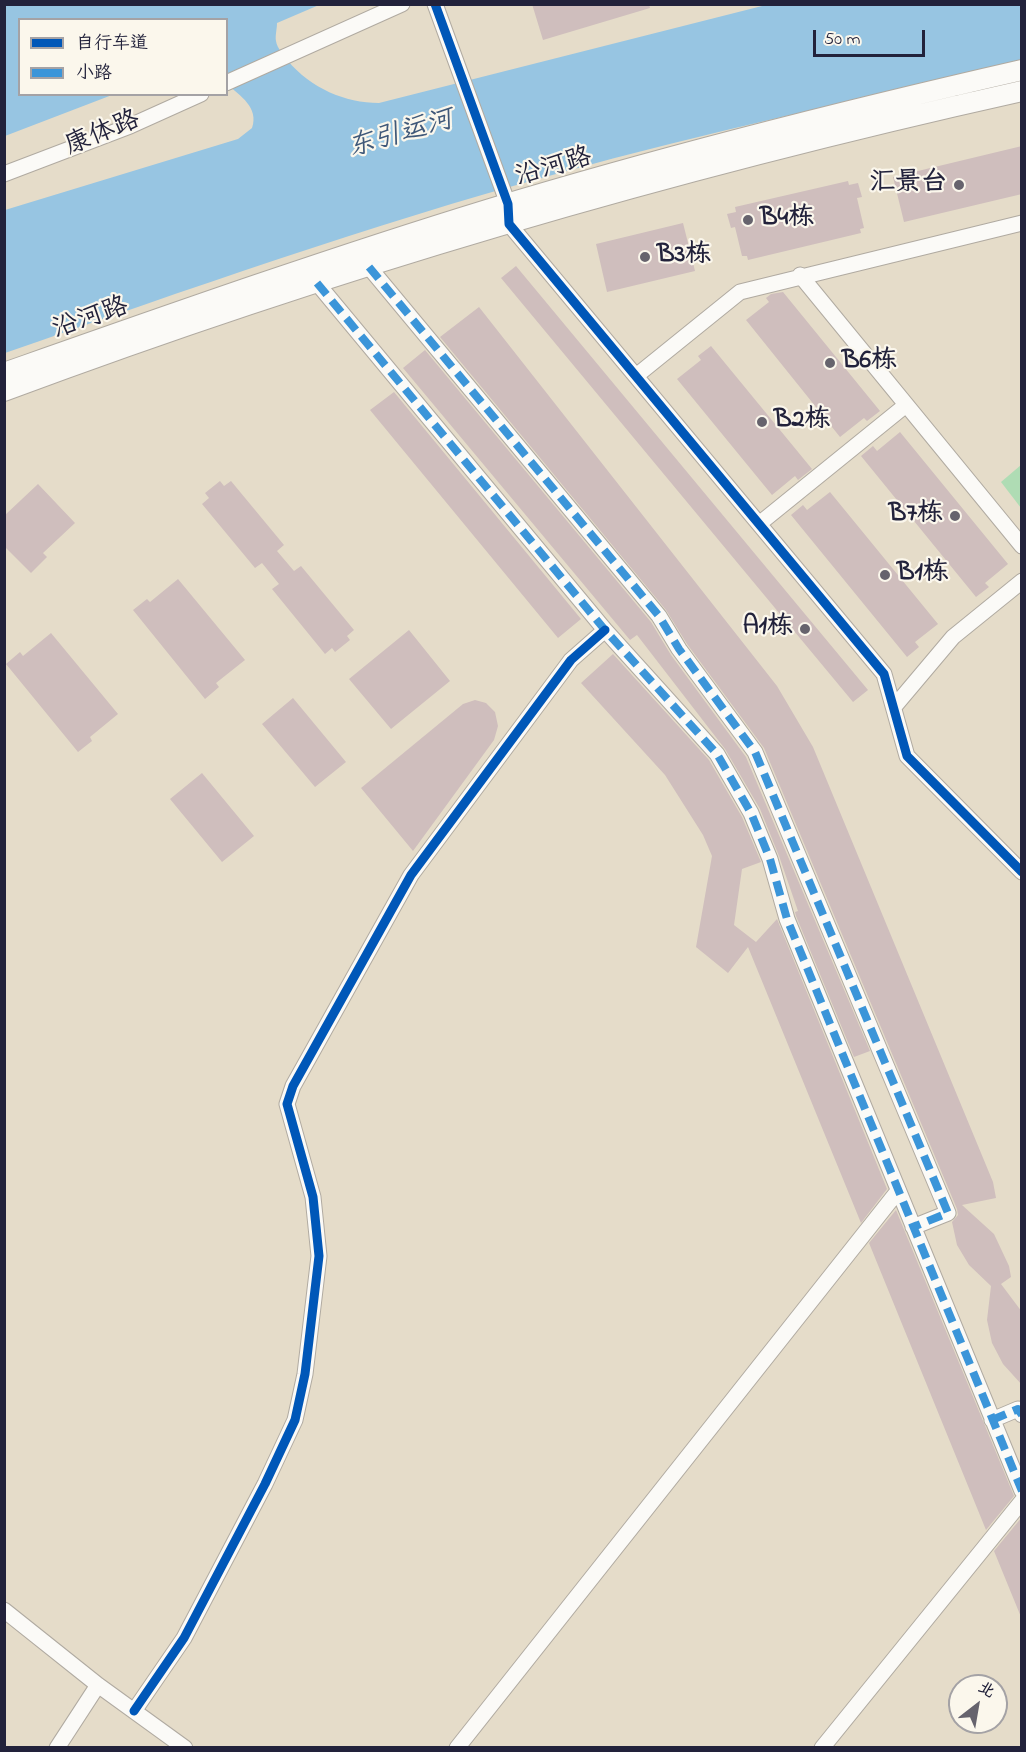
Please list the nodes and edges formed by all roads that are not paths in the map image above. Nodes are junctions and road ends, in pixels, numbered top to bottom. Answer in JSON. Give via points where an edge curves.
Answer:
{"nodes":[{"id":1,"x":402,"y":4,"type":"edge"},
{"id":2,"x":435,"y":4,"type":"edge"},
{"id":3,"x":1022,"y":70,"type":"edge"},
{"id":4,"x":228,"y":82,"type":"edge"},
{"id":5,"x":1022,"y":91,"type":"edge"},
{"id":6,"x":197,"y":96,"type":"edge"},
{"id":7,"x":4,"y":174,"type":"edge"},
{"id":8,"x":507,"y":200,"type":"junction"},
{"id":9,"x":1022,"y":223,"type":"edge"},
{"id":10,"x":509,"y":224,"type":"junction"},
{"id":11,"x":369,"y":267,"type":"junction"},
{"id":12,"x":800,"y":275,"type":"junction"},
{"id":13,"x":317,"y":283,"type":"junction"},
{"id":14,"x":4,"y":373,"type":"edge"},
{"id":15,"x":636,"y":376,"type":"junction"},
{"id":16,"x":4,"y":392,"type":"edge"},
{"id":17,"x":906,"y":405,"type":"junction"},
{"id":18,"x":759,"y":524,"type":"junction"},
{"id":19,"x":1022,"y":546,"type":"edge"},
{"id":20,"x":1022,"y":581,"type":"edge"},
{"id":21,"x":605,"y":630,"type":"junction"},
{"id":22,"x":894,"y":707,"type":"junction"},
{"id":23,"x":1022,"y":872,"type":"edge"},
{"id":24,"x":898,"y":1191,"type":"junction"},
{"id":25,"x":913,"y":1227,"type":"junction"},
{"id":26,"x":1022,"y":1415,"type":"edge"},
{"id":27,"x":992,"y":1420,"type":"junction"},
{"id":28,"x":1022,"y":1491,"type":"edge"},
{"id":29,"x":1022,"y":1501,"type":"edge"},
{"id":30,"x":4,"y":1610,"type":"edge"},
{"id":31,"x":98,"y":1685,"type":"junction"},
{"id":32,"x":134,"y":1711,"type":"junction"},
{"id":33,"x":57,"y":1748,"type":"edge"},
{"id":34,"x":185,"y":1748,"type":"edge"},
{"id":35,"x":457,"y":1748,"type":"edge"},
{"id":36,"x":822,"y":1748,"type":"edge"}],
"edges":[{"from":1,"to":4,"type":"street"},
{"from":2,"to":8,"type":"street"},
{"from":3,"to":8,"type":"main road","name":"沿河路","via":[[846,110]]},
{"from":5,"to":10,"type":"main road","name":"沿河路","via":[[848,130],[576,202]]},
{"from":6,"to":7,"type":"street","name":"康体路"},
{"from":8,"to":10,"type":"street"},
{"from":8,"to":14,"type":"main road","name":"沿河路"},
{"from":9,"to":12,"type":"street"},
{"from":10,"to":11,"type":"main road","name":"沿河路"},
{"from":10,"to":15,"type":"street"},
{"from":11,"to":13,"type":"main road","name":"沿河路"},
{"from":11,"to":25,"type":"street","via":[[658,616],[755,752],[948,1213]]},
{"from":12,"to":15,"type":"street","via":[[740,292]]},
{"from":12,"to":17,"type":"street"},
{"from":13,"to":16,"type":"main road","name":"沿河路","via":[[200,320]]},
{"from":13,"to":21,"type":"street"},
{"from":15,"to":18,"type":"street"},
{"from":17,"to":18,"type":"street"},
{"from":17,"to":19,"type":"street"},
{"from":18,"to":22,"type":"street","via":[[884,674]]},
{"from":20,"to":22,"type":"street","via":[[953,637]]},
{"from":21,"to":24,"type":"street","via":[[717,754],[751,813],[770,859],[787,919]]},
{"from":21,"to":32,"type":"street","via":[[571,660],[411,875],[293,1086],[287,1104],[313,1197],[319,1256],[305,1374],[295,1420],[184,1638]]},
{"from":22,"to":23,"type":"street","via":[[907,756]]},
{"from":24,"to":25,"type":"street"},
{"from":24,"to":35,"type":"street"},
{"from":25,"to":27,"type":"street"},
{"from":26,"to":27,"type":"street","via":[[1018,1409]]},
{"from":27,"to":28,"type":"street"},
{"from":29,"to":36,"type":"street"},
{"from":30,"to":31,"type":"street"},
{"from":31,"to":32,"type":"street"},
{"from":31,"to":33,"type":"street"},
{"from":32,"to":34,"type":"street"}]}
